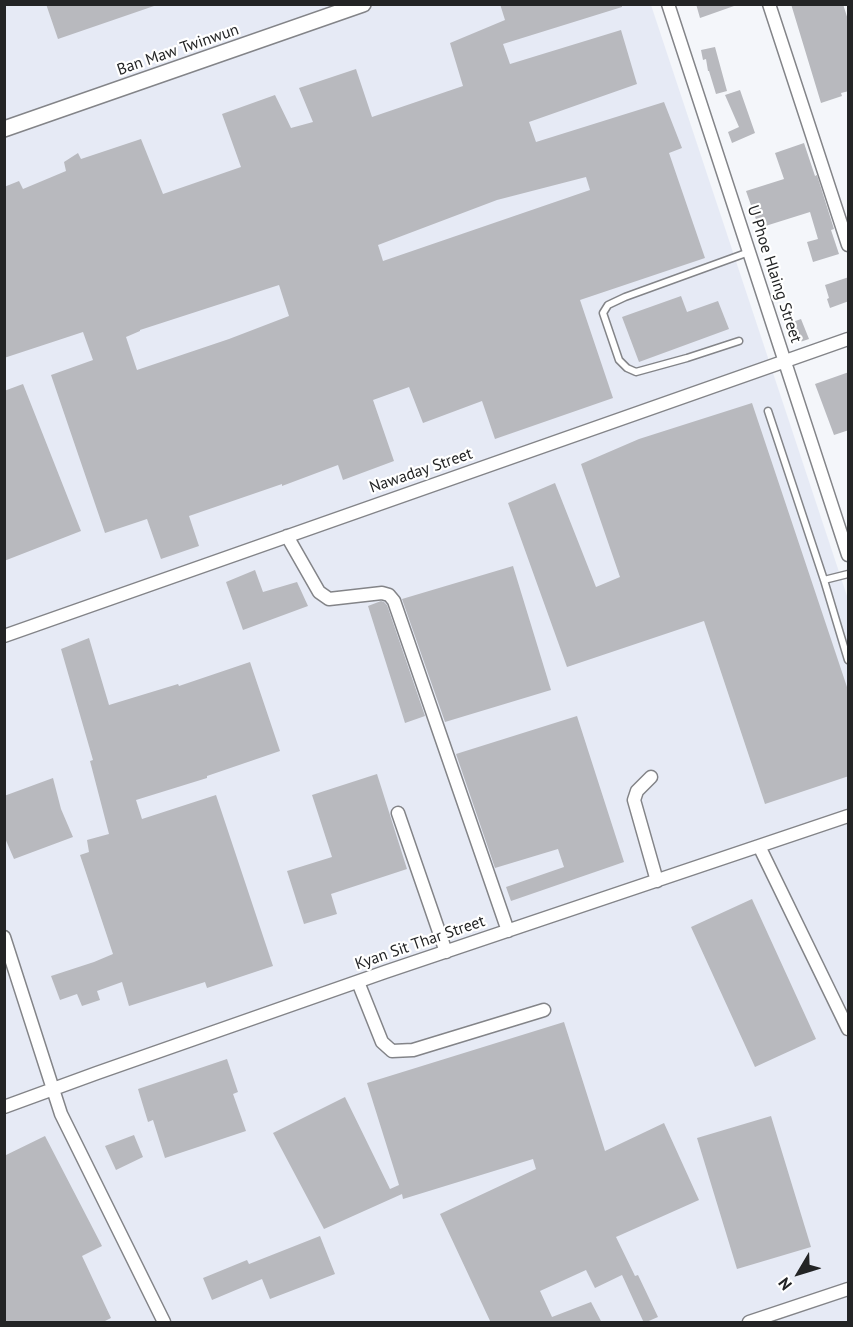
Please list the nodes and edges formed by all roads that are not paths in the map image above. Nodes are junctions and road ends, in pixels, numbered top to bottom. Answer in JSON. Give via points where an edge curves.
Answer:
{"nodes":[{"id":1,"x":363,"y":4,"type":"edge"},
{"id":2,"x":668,"y":4,"type":"edge"},
{"id":3,"x":770,"y":4,"type":"edge"},
{"id":4,"x":4,"y":129,"type":"edge"},
{"id":5,"x":847,"y":238,"type":"edge"},
{"id":6,"x":750,"y":252,"type":"junction"},
{"id":7,"x":849,"y":339,"type":"edge"},
{"id":8,"x":739,"y":341,"type":"dead end"},
{"id":9,"x":785,"y":360,"type":"junction"},
{"id":10,"x":768,"y":411,"type":"dead end"},
{"id":11,"x":844,"y":527,"type":"edge"},
{"id":12,"x":287,"y":536,"type":"junction"},
{"id":13,"x":849,"y":555,"type":"edge"},
{"id":14,"x":849,"y":574,"type":"edge"},
{"id":15,"x":824,"y":580,"type":"junction"},
{"id":16,"x":4,"y":636,"type":"edge"},
{"id":17,"x":849,"y":660,"type":"edge"},
{"id":18,"x":651,"y":777,"type":"dead end"},
{"id":19,"x":398,"y":813,"type":"dead end"},
{"id":20,"x":849,"y":816,"type":"edge"},
{"id":21,"x":759,"y":846,"type":"junction"},
{"id":22,"x":657,"y":881,"type":"junction"},
{"id":23,"x":508,"y":931,"type":"junction"},
{"id":24,"x":4,"y":937,"type":"edge"},
{"id":25,"x":446,"y":952,"type":"junction"},
{"id":26,"x":358,"y":982,"type":"junction"},
{"id":27,"x":544,"y":1011,"type":"dead end"},
{"id":28,"x":849,"y":1029,"type":"edge"},
{"id":29,"x":52,"y":1089,"type":"junction"},
{"id":30,"x":4,"y":1107,"type":"edge"},
{"id":31,"x":849,"y":1289,"type":"edge"},
{"id":32,"x":164,"y":1323,"type":"edge"},
{"id":33,"x":749,"y":1323,"type":"edge"}],
"edges":[{"from":1,"to":4,"type":"street","name":"Ban Maw Twinwun"},
{"from":2,"to":6,"type":"street","name":"U Phoe Hlaing Street"},
{"from":3,"to":5,"type":"street"},
{"from":6,"to":8,"type":"lane","via":[[625,297],[608,305],[603,313],[619,360],[636,372]]},
{"from":6,"to":9,"type":"street","name":"U Phoe Hlaing Street"},
{"from":7,"to":9,"type":"street","name":"Nawaday Street"},
{"from":9,"to":11,"type":"street","name":"U Phoe Hlaing Street"},
{"from":9,"to":12,"type":"street","name":"Nawaday Street"},
{"from":10,"to":15,"type":"lane"},
{"from":11,"to":13,"type":"street","name":"U Phoe Hlaing Street"},
{"from":12,"to":16,"type":"street","name":"Nawaday Street"},
{"from":12,"to":23,"type":"street","via":[[319,592],[329,599],[382,593],[394,601]]},
{"from":14,"to":15,"type":"lane"},
{"from":15,"to":17,"type":"lane"},
{"from":18,"to":22,"type":"street","via":[[634,800]]},
{"from":19,"to":25,"type":"street"},
{"from":20,"to":21,"type":"street","name":"Kyan Sit Thar Street"},
{"from":21,"to":22,"type":"street","name":"Kyan Sit Thar Street"},
{"from":21,"to":28,"type":"street"},
{"from":22,"to":23,"type":"street","name":"Kyan Sit Thar Street"},
{"from":23,"to":25,"type":"street","name":"Kyan Sit Thar Street"},
{"from":24,"to":29,"type":"street"},
{"from":25,"to":26,"type":"street","name":"Kyan Sit Thar Street"},
{"from":26,"to":27,"type":"street","via":[[382,1042],[392,1051],[413,1050]]},
{"from":26,"to":29,"type":"street","name":"Kyan Sit Thar Street"},
{"from":29,"to":30,"type":"street","name":"Kyan Sit Thar Street"},
{"from":29,"to":32,"type":"street"},
{"from":31,"to":33,"type":"street"}]}
